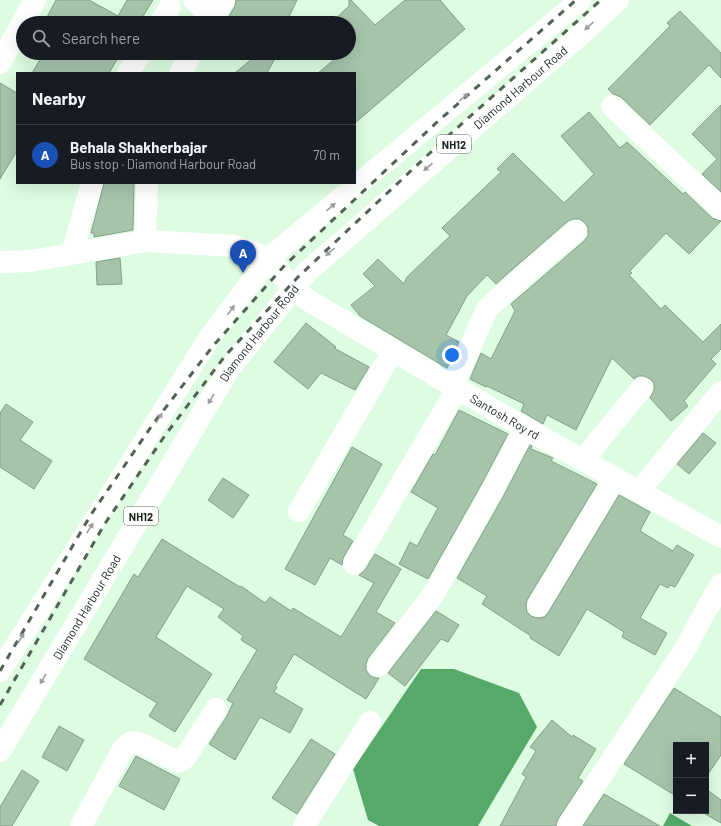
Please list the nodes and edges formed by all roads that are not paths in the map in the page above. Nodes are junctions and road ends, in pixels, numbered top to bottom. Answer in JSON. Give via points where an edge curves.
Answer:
{"nodes":[{"id":1,"x":35,"y":0,"type":"edge"},
{"id":2,"x":194,"y":0,"type":"edge"},
{"id":3,"x":224,"y":0,"type":"edge"},
{"id":4,"x":580,"y":0,"type":"edge"},
{"id":5,"x":618,"y":0,"type":"edge"},
{"id":6,"x":26,"y":16,"type":"edge"},
{"id":7,"x":207,"y":16,"type":"edge"},
{"id":8,"x":214,"y":16,"type":"edge"},
{"id":9,"x":16,"y":34,"type":"edge"},
{"id":10,"x":136,"y":60,"type":"edge"},
{"id":11,"x":188,"y":60,"type":"edge"},
{"id":12,"x":0,"y":63,"type":"edge"},
{"id":13,"x":129,"y":72,"type":"edge"},
{"id":14,"x":181,"y":72,"type":"edge"},
{"id":15,"x":612,"y":106,"type":"dead end"},
{"id":16,"x":442,"y":116,"type":"junction"},
{"id":17,"x":462,"y":138,"type":"junction"},
{"id":18,"x":92,"y":184,"type":"edge"},
{"id":19,"x":147,"y":184,"type":"edge"},
{"id":20,"x":721,"y":209,"type":"edge"},
{"id":21,"x":576,"y":231,"type":"dead end"},
{"id":22,"x":145,"y":241,"type":"junction"},
{"id":23,"x":72,"y":253,"type":"junction"},
{"id":24,"x":268,"y":258,"type":"junction"},
{"id":25,"x":0,"y":262,"type":"edge"},
{"id":26,"x":293,"y":290,"type":"junction"},
{"id":27,"x":393,"y":351,"type":"junction"},
{"id":28,"x":455,"y":387,"type":"junction"},
{"id":29,"x":642,"y":388,"type":"dead end"},
{"id":30,"x":721,"y":392,"type":"edge"},
{"id":31,"x":525,"y":428,"type":"junction"},
{"id":32,"x":583,"y":460,"type":"junction"},
{"id":33,"x":615,"y":478,"type":"junction"},
{"id":34,"x":639,"y":491,"type":"junction"},
{"id":35,"x":299,"y":512,"type":"dead end"},
{"id":36,"x":721,"y":537,"type":"edge"},
{"id":37,"x":354,"y":564,"type":"dead end"},
{"id":38,"x":721,"y":584,"type":"edge"},
{"id":39,"x":538,"y":606,"type":"dead end"},
{"id":40,"x":378,"y":666,"type":"dead end"},
{"id":41,"x":0,"y":671,"type":"edge"},
{"id":42,"x":216,"y":710,"type":"dead end"},
{"id":43,"x":370,"y":722,"type":"dead end"},
{"id":44,"x":0,"y":751,"type":"edge"},
{"id":45,"x":80,"y":826,"type":"edge"},
{"id":46,"x":304,"y":826,"type":"edge"},
{"id":47,"x":568,"y":826,"type":"edge"}],
"edges":[{"from":1,"to":6,"type":"main road"},
{"from":2,"to":7,"type":"main road"},
{"from":3,"to":8,"type":"main road"},
{"from":16,"to":4,"type":"main road","number":"NH12","one_way":true},
{"from":5,"to":17,"type":"main road","name":"Diamond Harbour Road","number":"NH12","one_way":true},
{"from":9,"to":12,"type":"main road"},
{"from":10,"to":13,"type":"main road"},
{"from":11,"to":14,"type":"main road"},
{"from":15,"to":20,"type":"main road"},
{"from":16,"to":17,"type":"main road"},
{"from":24,"to":16,"type":"main road","number":"NH12","one_way":true},
{"from":17,"to":26,"type":"main road","name":"Diamond Harbour Road","number":"NH12","one_way":true,"via":[[307,272]]},
{"from":18,"to":23,"type":"main road"},
{"from":19,"to":22,"type":"main road"},
{"from":21,"to":28,"type":"main road","via":[[487,309]]},
{"from":22,"to":23,"type":"main road"},
{"from":22,"to":24,"type":"main road","via":[[235,246]]},
{"from":23,"to":25,"type":"main road","via":[[30,261]]},
{"from":24,"to":26,"type":"main road"},
{"from":41,"to":24,"type":"main road","number":"NH12","one_way":true,"via":[[210,337]]},
{"from":26,"to":27,"type":"main road","name":"Santosh Roy rd"},
{"from":26,"to":44,"type":"main road","name":"Diamond Harbour Road","number":"NH12","one_way":true,"via":[[229,369]]},
{"from":27,"to":28,"type":"main road","name":"Santosh Roy rd"},
{"from":27,"to":35,"type":"main road"},
{"from":28,"to":31,"type":"main road","name":"Santosh Roy rd"},
{"from":28,"to":37,"type":"main road"},
{"from":29,"to":32,"type":"main road"},
{"from":30,"to":34,"type":"main road"},
{"from":31,"to":32,"type":"main road","name":"Santosh Roy rd"},
{"from":31,"to":40,"type":"main road","via":[[433,595]]},
{"from":32,"to":33,"type":"main road","name":"Santosh Roy rd"},
{"from":33,"to":34,"type":"main road","name":"Santosh Roy rd"},
{"from":33,"to":39,"type":"main road"},
{"from":34,"to":36,"type":"main road","name":"Santosh Roy rd"},
{"from":38,"to":47,"type":"main road","via":[[687,646]]},
{"from":42,"to":45,"type":"main road","via":[[185,758],[178,762],[142,744],[131,742],[122,749]]},
{"from":43,"to":46,"type":"main road"}]}
